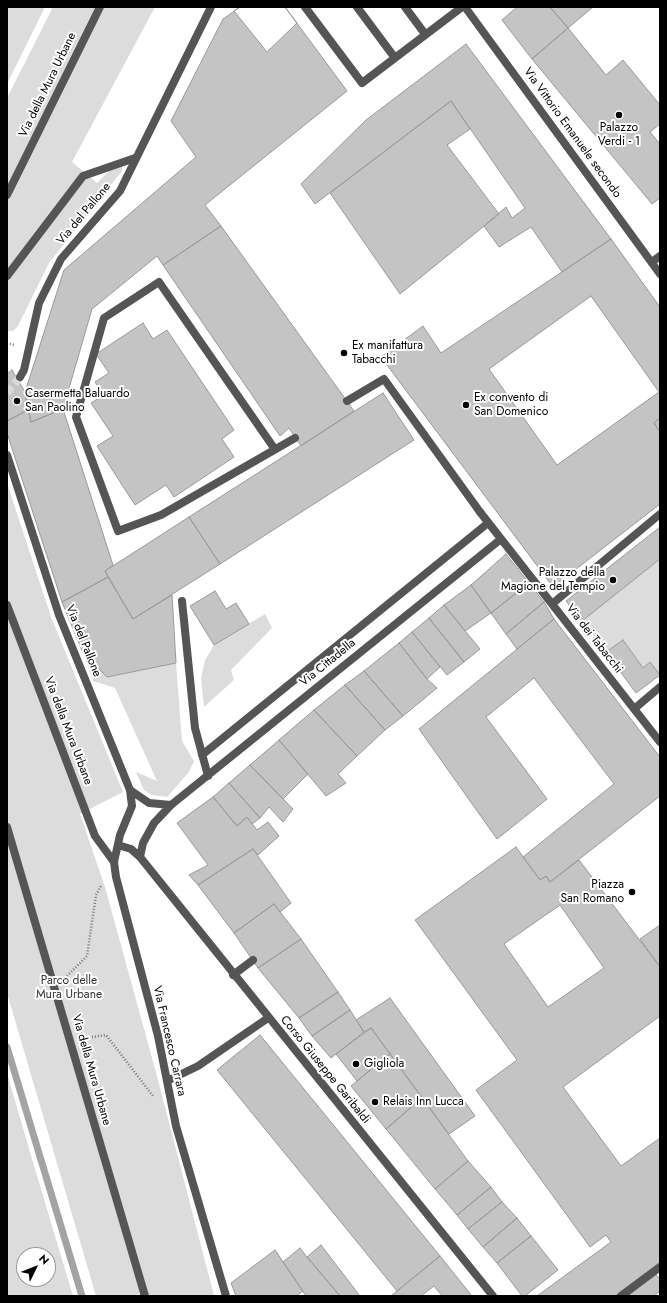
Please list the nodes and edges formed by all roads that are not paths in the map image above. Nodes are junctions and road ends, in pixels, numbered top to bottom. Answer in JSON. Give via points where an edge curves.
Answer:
{"nodes":[{"id":1,"x":100,"y":7,"type":"edge"},
{"id":2,"x":211,"y":7,"type":"edge"},
{"id":3,"x":305,"y":7,"type":"edge"},
{"id":4,"x":356,"y":7,"type":"edge"},
{"id":5,"x":405,"y":7,"type":"edge"},
{"id":6,"x":463,"y":7,"type":"edge"},
{"id":7,"x":425,"y":34,"type":"junction"},
{"id":8,"x":395,"y":58,"type":"junction"},
{"id":9,"x":136,"y":158,"type":"junction"},
{"id":10,"x":7,"y":195,"type":"edge"},
{"id":11,"x":660,"y":256,"type":"edge"},
{"id":12,"x":652,"y":262,"type":"junction"},
{"id":13,"x":660,"y":274,"type":"edge"},
{"id":14,"x":7,"y":276,"type":"edge"},
{"id":15,"x":20,"y":377,"type":"tunnel mouth"},
{"id":16,"x":347,"y":401,"type":"dead end"},
{"id":17,"x":295,"y":438,"type":"dead end"},
{"id":18,"x":274,"y":448,"type":"junction"},
{"id":19,"x":7,"y":455,"type":"edge"},
{"id":20,"x":660,"y":514,"type":"edge"},
{"id":21,"x":488,"y":523,"type":"junction"},
{"id":22,"x":501,"y":539,"type":"junction"},
{"id":23,"x":182,"y":601,"type":"dead end"},
{"id":24,"x":7,"y":604,"type":"edge"},
{"id":25,"x":552,"y":604,"type":"junction"},
{"id":26,"x":660,"y":687,"type":"edge"},
{"id":27,"x":634,"y":709,"type":"junction"},
{"id":28,"x":660,"y":742,"type":"edge"},
{"id":29,"x":202,"y":755,"type":"junction"},
{"id":30,"x":208,"y":776,"type":"junction"},
{"id":31,"x":130,"y":790,"type":"junction"},
{"id":32,"x":171,"y":805,"type":"junction"},
{"id":33,"x":7,"y":827,"type":"edge"},
{"id":34,"x":118,"y":845,"type":"junction"},
{"id":35,"x":140,"y":857,"type":"junction"},
{"id":36,"x":114,"y":862,"type":"junction"},
{"id":37,"x":253,"y":960,"type":"dead end"},
{"id":38,"x":233,"y":975,"type":"junction"},
{"id":39,"x":268,"y":1018,"type":"junction"},
{"id":40,"x":167,"y":1080,"type":"junction"},
{"id":41,"x":660,"y":1267,"type":"edge"},
{"id":42,"x":145,"y":1296,"type":"edge"},
{"id":43,"x":226,"y":1296,"type":"edge"},
{"id":44,"x":493,"y":1296,"type":"edge"},
{"id":45,"x":621,"y":1296,"type":"edge"}],
"edges":[{"from":1,"to":10,"type":"street","name":"Via della Mura Urbane"},
{"from":2,"to":9,"type":"street","name":"Via del Pallone"},
{"from":3,"to":8,"type":"street","via":[[362,83]]},
{"from":4,"to":8,"type":"street"},
{"from":5,"to":7,"type":"street"},
{"from":6,"to":7,"type":"street"},
{"from":6,"to":12,"type":"street","name":"Via Vittorio Emanuele secondo"},
{"from":7,"to":8,"type":"street"},
{"from":9,"to":14,"type":"street","via":[[83,176]]},
{"from":9,"to":15,"type":"street","name":"Via del Pallone","via":[[120,191],[61,259],[39,302],[24,370]]},
{"from":11,"to":12,"type":"street"},
{"from":12,"to":13,"type":"street","name":"Via Vittorio Emanuele secondo"},
{"from":16,"to":21,"type":"street","name":"Via dei Tabacchi","via":[[384,379]]},
{"from":17,"to":18,"type":"street"},
{"from":18,"to":18,"type":"street","via":[[161,515],[118,531],[76,416],[104,318],[159,282]]},
{"from":19,"to":31,"type":"street","name":"Via del Pallone","via":[[59,615]]},
{"from":20,"to":25,"type":"street"},
{"from":21,"to":22,"type":"street","name":"Via dei Tabacchi"},
{"from":21,"to":29,"type":"street"},
{"from":22,"to":25,"type":"street","name":"Via dei Tabacchi"},
{"from":22,"to":30,"type":"street","name":"Via Cittadella"},
{"from":23,"to":29,"type":"street","via":[[195,728]]},
{"from":24,"to":36,"type":"street","name":"Via della Mura Urbane","via":[[95,836]]},
{"from":25,"to":27,"type":"street","name":"Via dei Tabacchi"},
{"from":26,"to":27,"type":"street"},
{"from":27,"to":28,"type":"street","name":"Via dei Tabacchi"},
{"from":29,"to":30,"type":"street"},
{"from":30,"to":32,"type":"street","name":"Via Cittadella"},
{"from":31,"to":32,"type":"street","via":[[149,804]]},
{"from":31,"to":34,"type":"street","name":"Via Francesco Carrara","via":[[132,806]]},
{"from":32,"to":35,"type":"street","via":[[154,822],[143,843]]},
{"from":33,"to":42,"type":"street","name":"Via della Mura Urbane"},
{"from":34,"to":35,"type":"street","name":"Corso Giuseppe Garibaldi","via":[[131,849]]},
{"from":34,"to":36,"type":"street","name":"Via Francesco Carrara"},
{"from":35,"to":38,"type":"street","name":"Corso Giuseppe Garibaldi"},
{"from":36,"to":40,"type":"street","name":"Via Francesco Carrara"},
{"from":37,"to":38,"type":"street"},
{"from":38,"to":39,"type":"street","name":"Corso Giuseppe Garibaldi"},
{"from":39,"to":40,"type":"street","via":[[198,1066]]},
{"from":39,"to":44,"type":"street","name":"Corso Giuseppe Garibaldi"},
{"from":40,"to":43,"type":"street","name":"Via Francesco Carrara","via":[[176,1126]]},
{"from":41,"to":45,"type":"street"}]}
